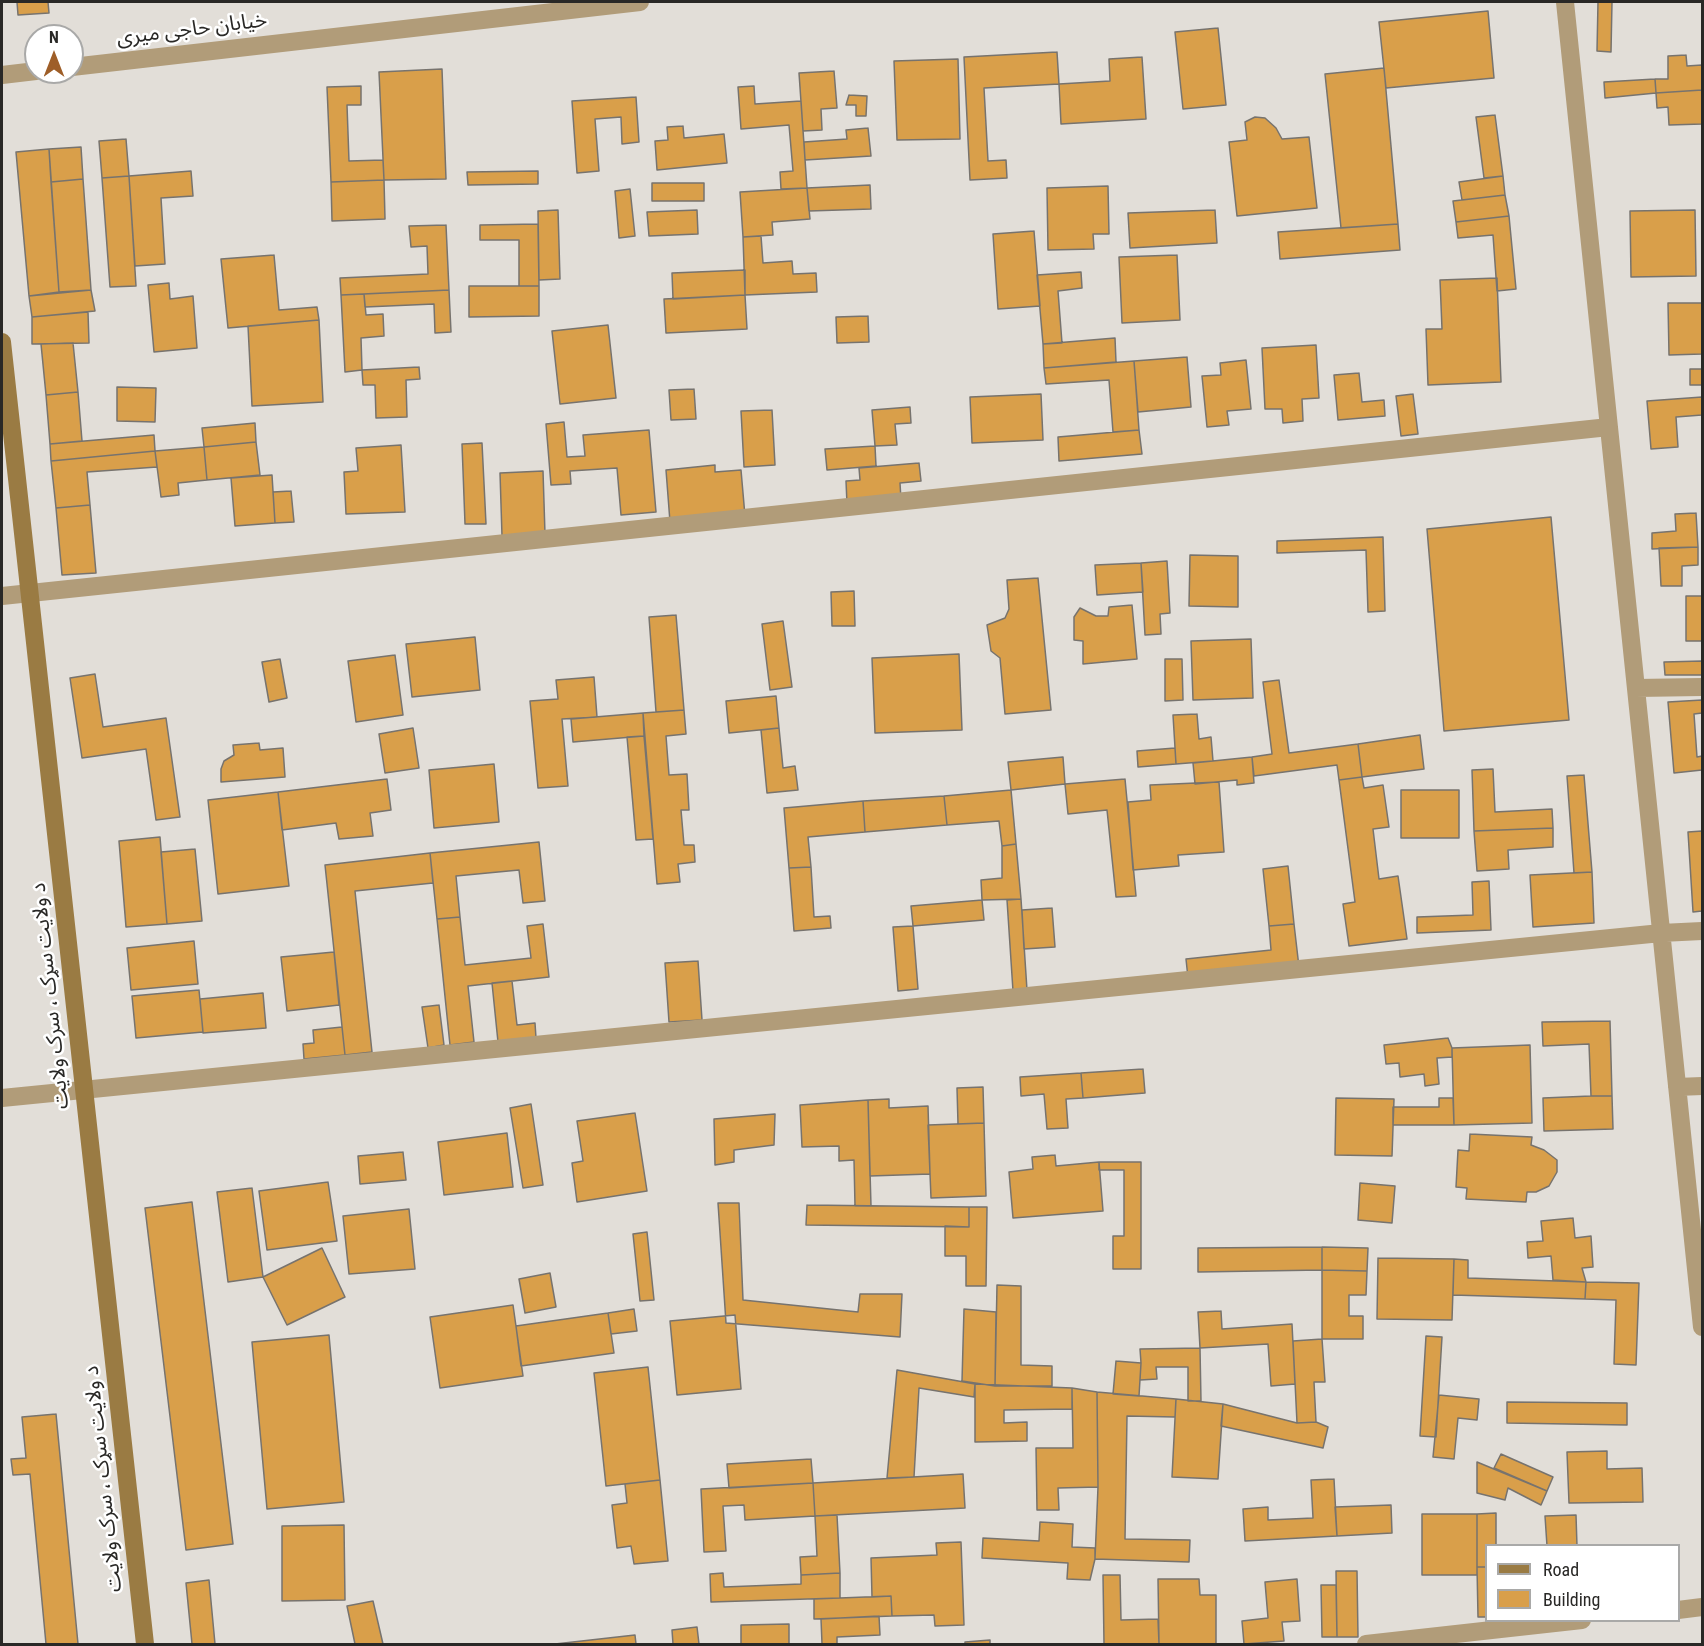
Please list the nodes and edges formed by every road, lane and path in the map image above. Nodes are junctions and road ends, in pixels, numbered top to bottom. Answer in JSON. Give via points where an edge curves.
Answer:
{"nodes":[{"id":1,"x":639,"y":2,"type":"edge"},
{"id":2,"x":1565,"y":2,"type":"edge"},
{"id":3,"x":84,"y":66,"type":"edge"},
{"id":4,"x":24,"y":72,"type":"edge"},
{"id":5,"x":2,"y":75,"type":"edge"},
{"id":6,"x":2,"y":342,"type":"edge"},
{"id":7,"x":1609,"y":427,"type":"junction"},
{"id":8,"x":29,"y":593,"type":"junction"},
{"id":9,"x":2,"y":596,"type":"edge"},
{"id":10,"x":1702,"y":687,"type":"edge"},
{"id":11,"x":1636,"y":688,"type":"junction"},
{"id":12,"x":1702,"y":931,"type":"edge"},
{"id":13,"x":1662,"y":933,"type":"junction"},
{"id":14,"x":1702,"y":1086,"type":"edge"},
{"id":15,"x":1677,"y":1087,"type":"junction"},
{"id":16,"x":84,"y":1089,"type":"junction"},
{"id":17,"x":2,"y":1098,"type":"edge"},
{"id":18,"x":1702,"y":1327,"type":"edge"},
{"id":19,"x":1702,"y":1607,"type":"edge"},
{"id":20,"x":1680,"y":1610,"type":"edge"},
{"id":21,"x":1564,"y":1622,"type":"edge"},
{"id":22,"x":145,"y":1644,"type":"edge"},
{"id":23,"x":1366,"y":1644,"type":"edge"}],
"edges":[{"from":1,"to":3,"type":"street","name":"خیابان حاجی میری"},
{"from":2,"to":7,"type":"street"},
{"from":4,"to":5,"type":"street"},
{"from":6,"to":8,"type":"main road","name":"د ولایت سړک ، سرک ولایت"},
{"from":7,"to":8,"type":"street"},
{"from":7,"to":11,"type":"street"},
{"from":8,"to":9,"type":"street"},
{"from":8,"to":16,"type":"main road","name":"د ولایت سړک ، سرک ولایت"},
{"from":10,"to":11,"type":"street"},
{"from":11,"to":13,"type":"street"},
{"from":12,"to":13,"type":"street"},
{"from":13,"to":15,"type":"street"},
{"from":13,"to":16,"type":"street"},
{"from":14,"to":15,"type":"street"},
{"from":15,"to":18,"type":"street"},
{"from":16,"to":17,"type":"street"},
{"from":16,"to":22,"type":"main road","name":"د ولایت سړک ، سرک ولایت"},
{"from":19,"to":20,"type":"street"},
{"from":21,"to":23,"type":"street"}]}
